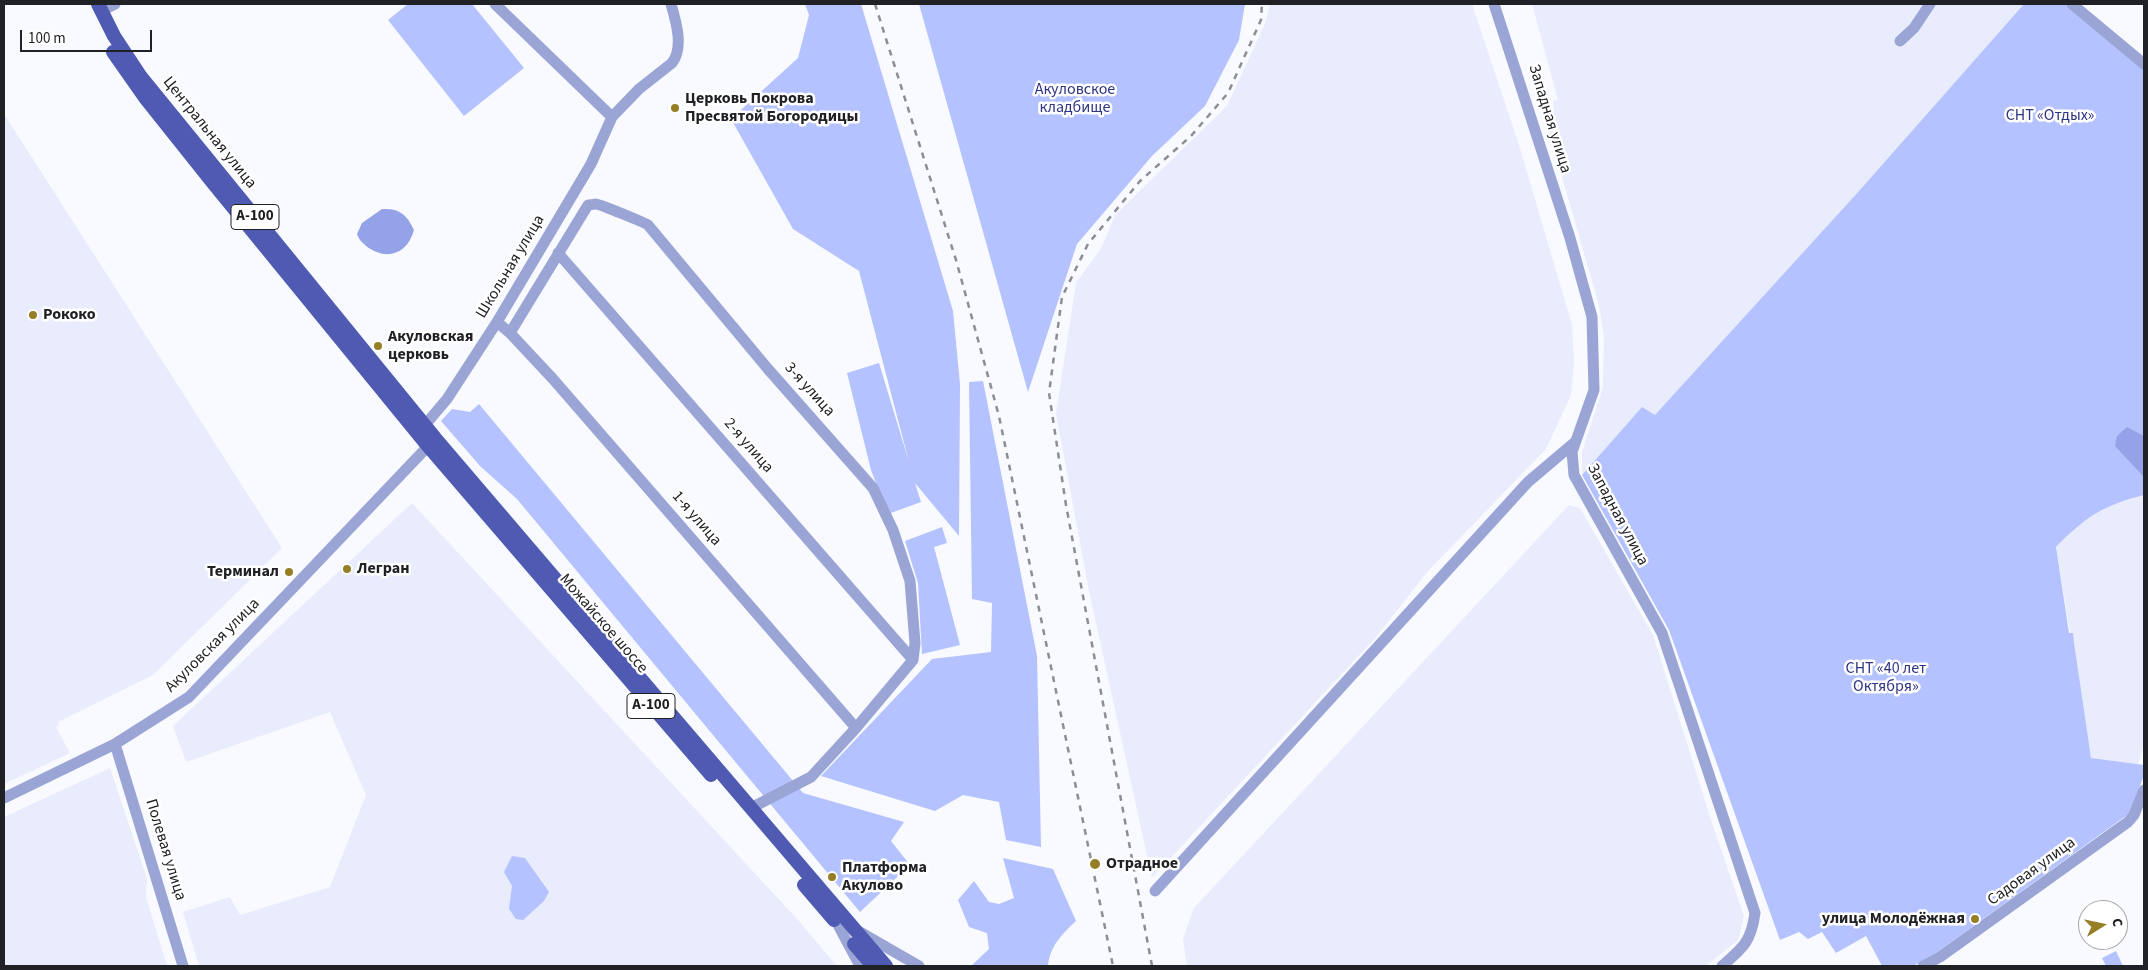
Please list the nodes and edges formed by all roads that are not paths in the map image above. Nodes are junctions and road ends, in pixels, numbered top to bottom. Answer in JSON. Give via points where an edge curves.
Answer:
{"nodes":[{"id":1,"x":88,"y":4,"type":"edge"},
{"id":2,"x":115,"y":4,"type":"edge"},
{"id":3,"x":495,"y":4,"type":"edge"},
{"id":4,"x":671,"y":4,"type":"edge"},
{"id":5,"x":1494,"y":4,"type":"edge"},
{"id":6,"x":1930,"y":4,"type":"edge"},
{"id":7,"x":2072,"y":4,"type":"edge"},
{"id":8,"x":100,"y":7,"type":"edge"},
{"id":9,"x":1900,"y":41,"type":"dead end"},
{"id":10,"x":2144,"y":64,"type":"edge"},
{"id":11,"x":612,"y":117,"type":"junction"},
{"id":12,"x":558,"y":253,"type":"junction"},
{"id":13,"x":497,"y":322,"type":"junction"},
{"id":14,"x":510,"y":333,"type":"junction"},
{"id":15,"x":387,"y":394,"type":"joint"},
{"id":16,"x":422,"y":421,"type":"junction"},
{"id":17,"x":432,"y":442,"type":"junction"},
{"id":18,"x":1574,"y":443,"type":"junction"},
{"id":19,"x":913,"y":660,"type":"junction"},
{"id":20,"x":856,"y":728,"type":"junction"},
{"id":21,"x":115,"y":744,"type":"junction"},
{"id":22,"x":2144,"y":790,"type":"edge"},
{"id":23,"x":4,"y":798,"type":"edge"},
{"id":24,"x":751,"y":808,"type":"junction"},
{"id":25,"x":2144,"y":817,"type":"edge"},
{"id":26,"x":2122,"y":826,"type":"junction"},
{"id":27,"x":1155,"y":891,"type":"dead end"},
{"id":28,"x":837,"y":923,"type":"junction"},
{"id":29,"x":853,"y":927,"type":"junction"},
{"id":30,"x":1942,"y":962,"type":"edge"},
{"id":31,"x":183,"y":966,"type":"edge"},
{"id":32,"x":860,"y":966,"type":"edge"},
{"id":33,"x":873,"y":966,"type":"edge"},
{"id":34,"x":886,"y":966,"type":"edge"},
{"id":35,"x":919,"y":966,"type":"edge"},
{"id":36,"x":1722,"y":966,"type":"edge"},
{"id":37,"x":1923,"y":966,"type":"edge"}],
"edges":[{"from":1,"to":15,"type":"main road","name":"Центральная улица","number":"А-100","via":[[108,44],[141,93]]},
{"from":2,"to":8,"type":"street"},
{"from":3,"to":11,"type":"street"},
{"from":4,"to":11,"type":"street","name":"Школьная улица","via":[[678,42],[677,56],[622,104]]},
{"from":5,"to":18,"type":"street","name":"Западная улица","via":[[1570,238],[1592,317],[1594,390]]},
{"from":6,"to":9,"type":"street","via":[[1914,28]]},
{"from":7,"to":10,"type":"street"},
{"from":8,"to":16,"type":"main road","name":"Центральная улица","number":"А-100","via":[[114,36],[141,76]]},
{"from":11,"to":13,"type":"street","name":"Школьная улица","via":[[591,164]]},
{"from":12,"to":14,"type":"street"},
{"from":12,"to":19,"type":"street","name":"2-я улица"},
{"from":12,"to":19,"type":"street","name":"3-я улица","via":[[588,206],[606,206],[630,218],[641,219],[648,225],[768,369],[866,478],[893,530],[906,565],[915,643]]},
{"from":13,"to":14,"type":"street","name":"1-я улица"},
{"from":13,"to":16,"type":"street","name":"Школьная улица","via":[[447,399]]},
{"from":14,"to":20,"type":"street","name":"1-я улица","via":[[554,379]]},
{"from":15,"to":17,"type":"main road","name":"Можайское шоссе","number":"А-100"},
{"from":16,"to":17,"type":"main road","name":"Можайское шоссе","number":"А-100"},
{"from":17,"to":21,"type":"street","name":"Акуловская улица","via":[[189,697]]},
{"from":17,"to":24,"type":"main road","name":"Можайское шоссе","number":"А-100"},
{"from":17,"to":28,"type":"main road","name":"Можайское шоссе","number":"А-100"},
{"from":18,"to":27,"type":"street","via":[[1528,482]]},
{"from":18,"to":36,"type":"street","name":"Западная улица","via":[[1574,475],[1662,633],[1755,913],[1752,932],[1745,946]]},
{"from":19,"to":20,"type":"street"},
{"from":20,"to":24,"type":"street","via":[[811,777]]},
{"from":21,"to":23,"type":"street","name":"Акуловская улица"},
{"from":21,"to":31,"type":"street","name":"Полевая улица"},
{"from":22,"to":26,"type":"street","name":"Садовая улица","via":[[2134,815]]},
{"from":24,"to":29,"type":"main road","name":"Можайское шоссе","number":"А-100"},
{"from":25,"to":26,"type":"street"},
{"from":26,"to":30,"type":"street","name":"Садовая улица"},
{"from":28,"to":32,"type":"street"},
{"from":28,"to":33,"type":"main road","name":"Можайское шоссе","number":"А-100"},
{"from":29,"to":34,"type":"main road","name":"Можайское шоссе","number":"А-100"},
{"from":29,"to":35,"type":"street"},
{"from":30,"to":37,"type":"street","name":"Садовая улица"}]}
